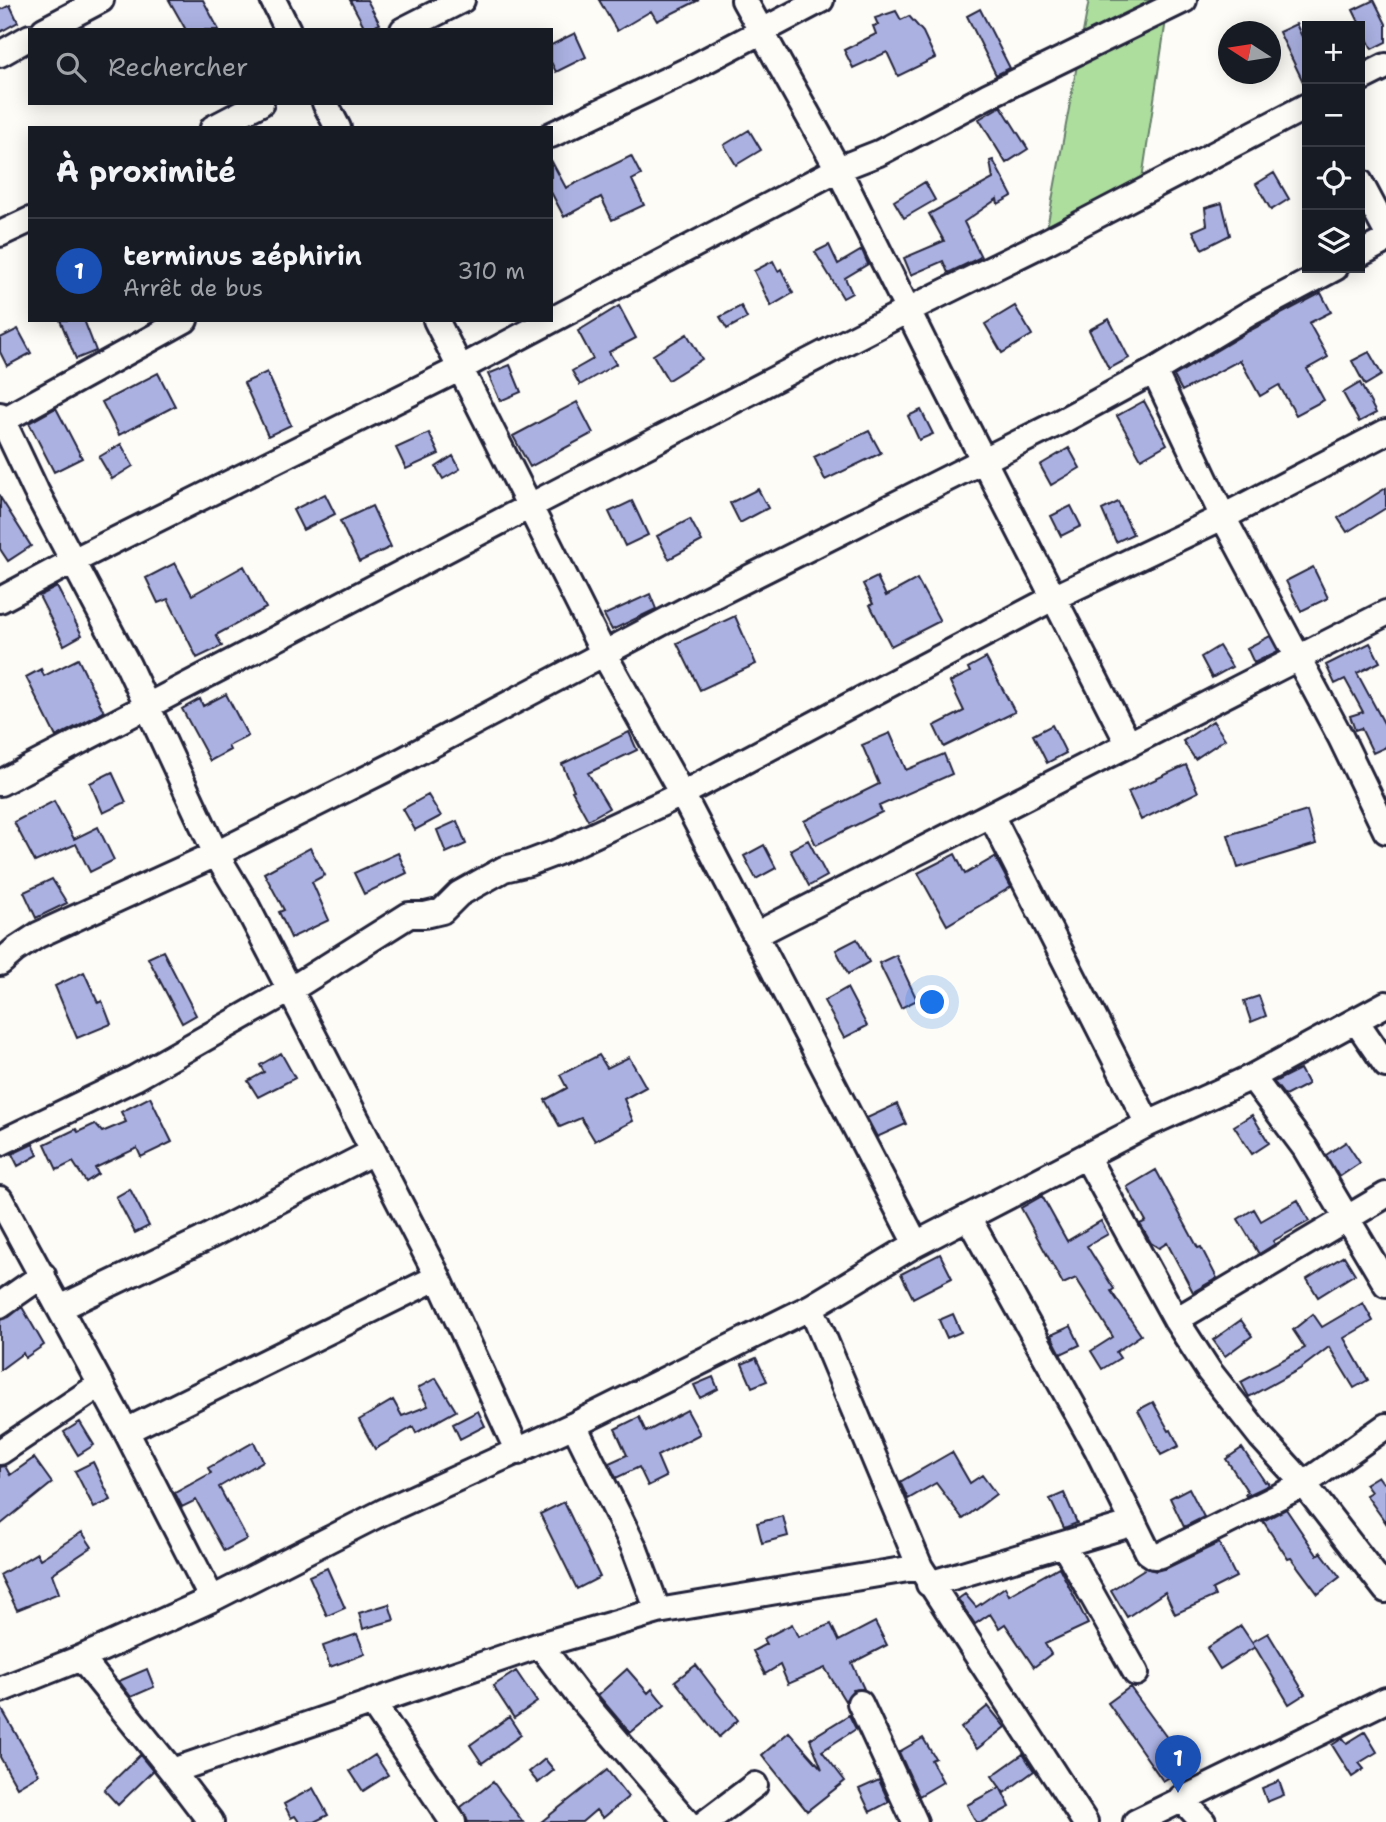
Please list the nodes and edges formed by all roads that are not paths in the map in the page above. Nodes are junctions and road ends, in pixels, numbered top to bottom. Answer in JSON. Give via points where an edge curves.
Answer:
{"nodes":[{"id":1,"x":101,"y":0,"type":"edge"},
{"id":2,"x":273,"y":0,"type":"edge"},
{"id":3,"x":462,"y":0,"type":"edge"},
{"id":4,"x":744,"y":0,"type":"edge"},
{"id":5,"x":821,"y":0,"type":"edge"},
{"id":6,"x":1184,"y":0,"type":"edge"},
{"id":7,"x":48,"y":28,"type":"edge"},
{"id":8,"x":287,"y":28,"type":"edge"},
{"id":9,"x":407,"y":28,"type":"edge"},
{"id":10,"x":760,"y":31,"type":"junction"},
{"id":11,"x":28,"y":38,"type":"edge"},
{"id":12,"x":0,"y":54,"type":"edge"},
{"id":13,"x":1386,"y":66,"type":"edge"},
{"id":14,"x":1365,"y":76,"type":"edge"},
{"id":15,"x":257,"y":105,"type":"edge"},
{"id":16,"x":327,"y":105,"type":"edge"},
{"id":17,"x":1302,"y":109,"type":"edge"},
{"id":18,"x":217,"y":126,"type":"edge"},
{"id":19,"x":337,"y":126,"type":"edge"},
{"id":20,"x":553,"y":134,"type":"edge"},
{"id":21,"x":838,"y":169,"type":"junction"},
{"id":22,"x":1365,"y":191,"type":"edge"},
{"id":23,"x":28,"y":221,"type":"edge"},
{"id":24,"x":1386,"y":231,"type":"edge"},
{"id":25,"x":0,"y":234,"type":"edge"},
{"id":26,"x":1386,"y":240,"type":"edge"},
{"id":27,"x":1365,"y":251,"type":"edge"},
{"id":28,"x":1326,"y":273,"type":"edge"},
{"id":29,"x":908,"y":310,"type":"junction"},
{"id":30,"x":553,"y":319,"type":"edge"},
{"id":31,"x":180,"y":322,"type":"edge"},
{"id":32,"x":437,"y":322,"type":"edge"},
{"id":33,"x":547,"y":322,"type":"edge"},
{"id":34,"x":460,"y":368,"type":"junction"},
{"id":35,"x":1154,"y":370,"type":"junction"},
{"id":36,"x":1,"y":419,"type":"edge"},
{"id":37,"x":1386,"y":432,"type":"edge"},
{"id":38,"x":984,"y":460,"type":"junction"},
{"id":39,"x":530,"y":506,"type":"junction"},
{"id":40,"x":1223,"y":517,"type":"junction"},
{"id":41,"x":73,"y":561,"type":"junction"},
{"id":42,"x":1053,"y":598,"type":"junction"},
{"id":43,"x":0,"y":600,"type":"edge"},
{"id":44,"x":1386,"y":613,"type":"edge"},
{"id":45,"x":604,"y":654,"type":"junction"},
{"id":46,"x":1299,"y":659,"type":"junction"},
{"id":47,"x":148,"y":706,"type":"junction"},
{"id":48,"x":1129,"y":745,"type":"junction"},
{"id":49,"x":0,"y":783,"type":"edge"},
{"id":50,"x":682,"y":794,"type":"junction"},
{"id":51,"x":1379,"y":799,"type":"edge"},
{"id":52,"x":991,"y":815,"type":"junction"},
{"id":53,"x":1386,"y":831,"type":"edge"},
{"id":54,"x":216,"y":854,"type":"junction"},
{"id":55,"x":755,"y":935,"type":"junction"},
{"id":56,"x":0,"y":963,"type":"edge"},
{"id":57,"x":290,"y":990,"type":"junction"},
{"id":58,"x":1386,"y":1004,"type":"edge"},
{"id":59,"x":1356,"y":1021,"type":"junction"},
{"id":60,"x":1386,"y":1065,"type":"edge"},
{"id":61,"x":1252,"y":1077,"type":"junction"},
{"id":62,"x":1148,"y":1124,"type":"junction"},
{"id":63,"x":0,"y":1143,"type":"edge"},
{"id":64,"x":373,"y":1152,"type":"junction"},
{"id":65,"x":1086,"y":1156,"type":"junction"},
{"id":66,"x":1386,"y":1195,"type":"edge"},
{"id":67,"x":0,"y":1199,"type":"edge"},
{"id":68,"x":968,"y":1217,"type":"junction"},
{"id":69,"x":1348,"y":1219,"type":"junction"},
{"id":70,"x":916,"y":1244,"type":"junction"},
{"id":71,"x":43,"y":1275,"type":"junction"},
{"id":72,"x":438,"y":1277,"type":"junction"},
{"id":73,"x":1386,"y":1284,"type":"edge"},
{"id":74,"x":0,"y":1305,"type":"edge"},
{"id":75,"x":811,"y":1307,"type":"junction"},
{"id":76,"x":60,"y":1308,"type":"junction"},
{"id":77,"x":1176,"y":1320,"type":"junction"},
{"id":78,"x":101,"y":1384,"type":"junction"},
{"id":79,"x":574,"y":1425,"type":"junction"},
{"id":80,"x":1386,"y":1426,"type":"edge"},
{"id":81,"x":126,"y":1431,"type":"junction"},
{"id":82,"x":0,"y":1452,"type":"edge"},
{"id":83,"x":518,"y":1452,"type":"junction"},
{"id":84,"x":1304,"y":1484,"type":"junction"},
{"id":85,"x":1134,"y":1524,"type":"junction"},
{"id":86,"x":1063,"y":1545,"type":"junction"},
{"id":87,"x":925,"y":1576,"type":"junction"},
{"id":88,"x":1386,"y":1590,"type":"edge"},
{"id":89,"x":212,"y":1599,"type":"junction"},
{"id":90,"x":658,"y":1611,"type":"junction"},
{"id":91,"x":541,"y":1646,"type":"junction"},
{"id":92,"x":81,"y":1658,"type":"junction"},
{"id":93,"x":1136,"y":1673,"type":"dead end"},
{"id":94,"x":0,"y":1690,"type":"edge"},
{"id":95,"x":1386,"y":1700,"type":"edge"},
{"id":96,"x":372,"y":1702,"type":"junction"},
{"id":97,"x":860,"y":1703,"type":"dead end"},
{"id":98,"x":172,"y":1771,"type":"junction"},
{"id":99,"x":755,"y":1785,"type":"dead end"},
{"id":100,"x":1181,"y":1798,"type":"junction"},
{"id":101,"x":211,"y":1822,"type":"edge"},
{"id":102,"x":453,"y":1822,"type":"edge"},
{"id":103,"x":687,"y":1822,"type":"edge"},
{"id":104,"x":706,"y":1822,"type":"edge"},
{"id":105,"x":915,"y":1822,"type":"edge"},
{"id":106,"x":1085,"y":1822,"type":"edge"},
{"id":107,"x":1136,"y":1822,"type":"edge"},
{"id":108,"x":1203,"y":1822,"type":"edge"}],
"edges":[{"from":1,"to":7,"type":"street"},
{"from":2,"to":8,"type":"street"},
{"from":3,"to":9,"type":"street"},
{"from":4,"to":10,"type":"street"},
{"from":5,"to":10,"type":"street"},
{"from":6,"to":21,"type":"street","via":[[879,153]]},
{"from":10,"to":20,"type":"street"},
{"from":10,"to":21,"type":"street"},
{"from":11,"to":12,"type":"street"},
{"from":13,"to":14,"type":"street"},
{"from":15,"to":18,"type":"street"},
{"from":16,"to":19,"type":"street"},
{"from":17,"to":29,"type":"street"},
{"from":21,"to":29,"type":"street"},
{"from":21,"to":30,"type":"street"},
{"from":22,"to":24,"type":"street"},
{"from":23,"to":25,"type":"street"},
{"from":26,"to":27,"type":"street"},
{"from":28,"to":35,"type":"street"},
{"from":29,"to":38,"type":"street"},
{"from":29,"to":39,"type":"street"},
{"from":31,"to":36,"type":"street"},
{"from":32,"to":34,"type":"street"},
{"from":33,"to":34,"type":"street"},
{"from":34,"to":39,"type":"street"},
{"from":34,"to":41,"type":"street"},
{"from":35,"to":38,"type":"street"},
{"from":35,"to":40,"type":"street"},
{"from":36,"to":41,"type":"street"},
{"from":37,"to":40,"type":"street"},
{"from":38,"to":42,"type":"street"},
{"from":38,"to":45,"type":"street"},
{"from":39,"to":45,"type":"street"},
{"from":39,"to":47,"type":"street"},
{"from":40,"to":42,"type":"street"},
{"from":40,"to":46,"type":"street"},
{"from":41,"to":43,"type":"street"},
{"from":41,"to":47,"type":"street"},
{"from":42,"to":48,"type":"street"},
{"from":42,"to":50,"type":"street"},
{"from":44,"to":46,"type":"street"},
{"from":45,"to":50,"type":"street"},
{"from":45,"to":54,"type":"street"},
{"from":46,"to":48,"type":"street"},
{"from":46,"to":51,"type":"street"},
{"from":47,"to":49,"type":"street"},
{"from":47,"to":54,"type":"street"},
{"from":48,"to":52,"type":"street"},
{"from":50,"to":55,"type":"street"},
{"from":50,"to":57,"type":"street","via":[[558,852],[504,869],[459,894],[442,911],[409,915]]},
{"from":51,"to":53,"type":"street"},
{"from":52,"to":55,"type":"street"},
{"from":52,"to":62,"type":"street"},
{"from":54,"to":56,"type":"street","via":[[38,935]]},
{"from":54,"to":57,"type":"street"},
{"from":55,"to":70,"type":"street"},
{"from":57,"to":63,"type":"street","via":[[135,1078]]},
{"from":57,"to":64,"type":"street"},
{"from":58,"to":59,"type":"street"},
{"from":59,"to":60,"type":"street"},
{"from":59,"to":61,"type":"street"},
{"from":61,"to":62,"type":"street"},
{"from":61,"to":69,"type":"street","via":[[1305,1148]]},
{"from":62,"to":65,"type":"street"},
{"from":64,"to":72,"type":"street"},
{"from":64,"to":76,"type":"street"},
{"from":65,"to":68,"type":"street"},
{"from":65,"to":77,"type":"street"},
{"from":66,"to":69,"type":"street"},
{"from":67,"to":71,"type":"street"},
{"from":68,"to":70,"type":"street"},
{"from":68,"to":85,"type":"street"},
{"from":69,"to":73,"type":"street"},
{"from":69,"to":77,"type":"street"},
{"from":70,"to":75,"type":"street"},
{"from":71,"to":74,"type":"street"},
{"from":71,"to":76,"type":"street"},
{"from":72,"to":81,"type":"street"},
{"from":72,"to":83,"type":"street"},
{"from":75,"to":79,"type":"street"},
{"from":75,"to":87,"type":"street"},
{"from":76,"to":78,"type":"street"},
{"from":77,"to":84,"type":"street","via":[[1231,1399]]},
{"from":78,"to":81,"type":"street"},
{"from":78,"to":82,"type":"street"},
{"from":79,"to":83,"type":"street"},
{"from":79,"to":90,"type":"street","via":[[634,1546]]},
{"from":80,"to":84,"type":"street"},
{"from":81,"to":89,"type":"street"},
{"from":83,"to":89,"type":"street","via":[[383,1512]]},
{"from":84,"to":85,"type":"street","via":[[1161,1555],[1148,1552]]},
{"from":84,"to":88,"type":"street"},
{"from":85,"to":86,"type":"street"},
{"from":86,"to":87,"type":"street"},
{"from":86,"to":93,"type":"street"},
{"from":87,"to":90,"type":"street"},
{"from":87,"to":106,"type":"street"},
{"from":89,"to":92,"type":"street"},
{"from":90,"to":91,"type":"street"},
{"from":91,"to":96,"type":"street"},
{"from":91,"to":103,"type":"street"},
{"from":92,"to":94,"type":"street"},
{"from":92,"to":98,"type":"street"},
{"from":95,"to":100,"type":"street"},
{"from":96,"to":98,"type":"street"},
{"from":96,"to":102,"type":"street"},
{"from":97,"to":105,"type":"street"},
{"from":98,"to":101,"type":"street"},
{"from":99,"to":104,"type":"street"},
{"from":100,"to":107,"type":"street"},
{"from":100,"to":108,"type":"street"}]}
